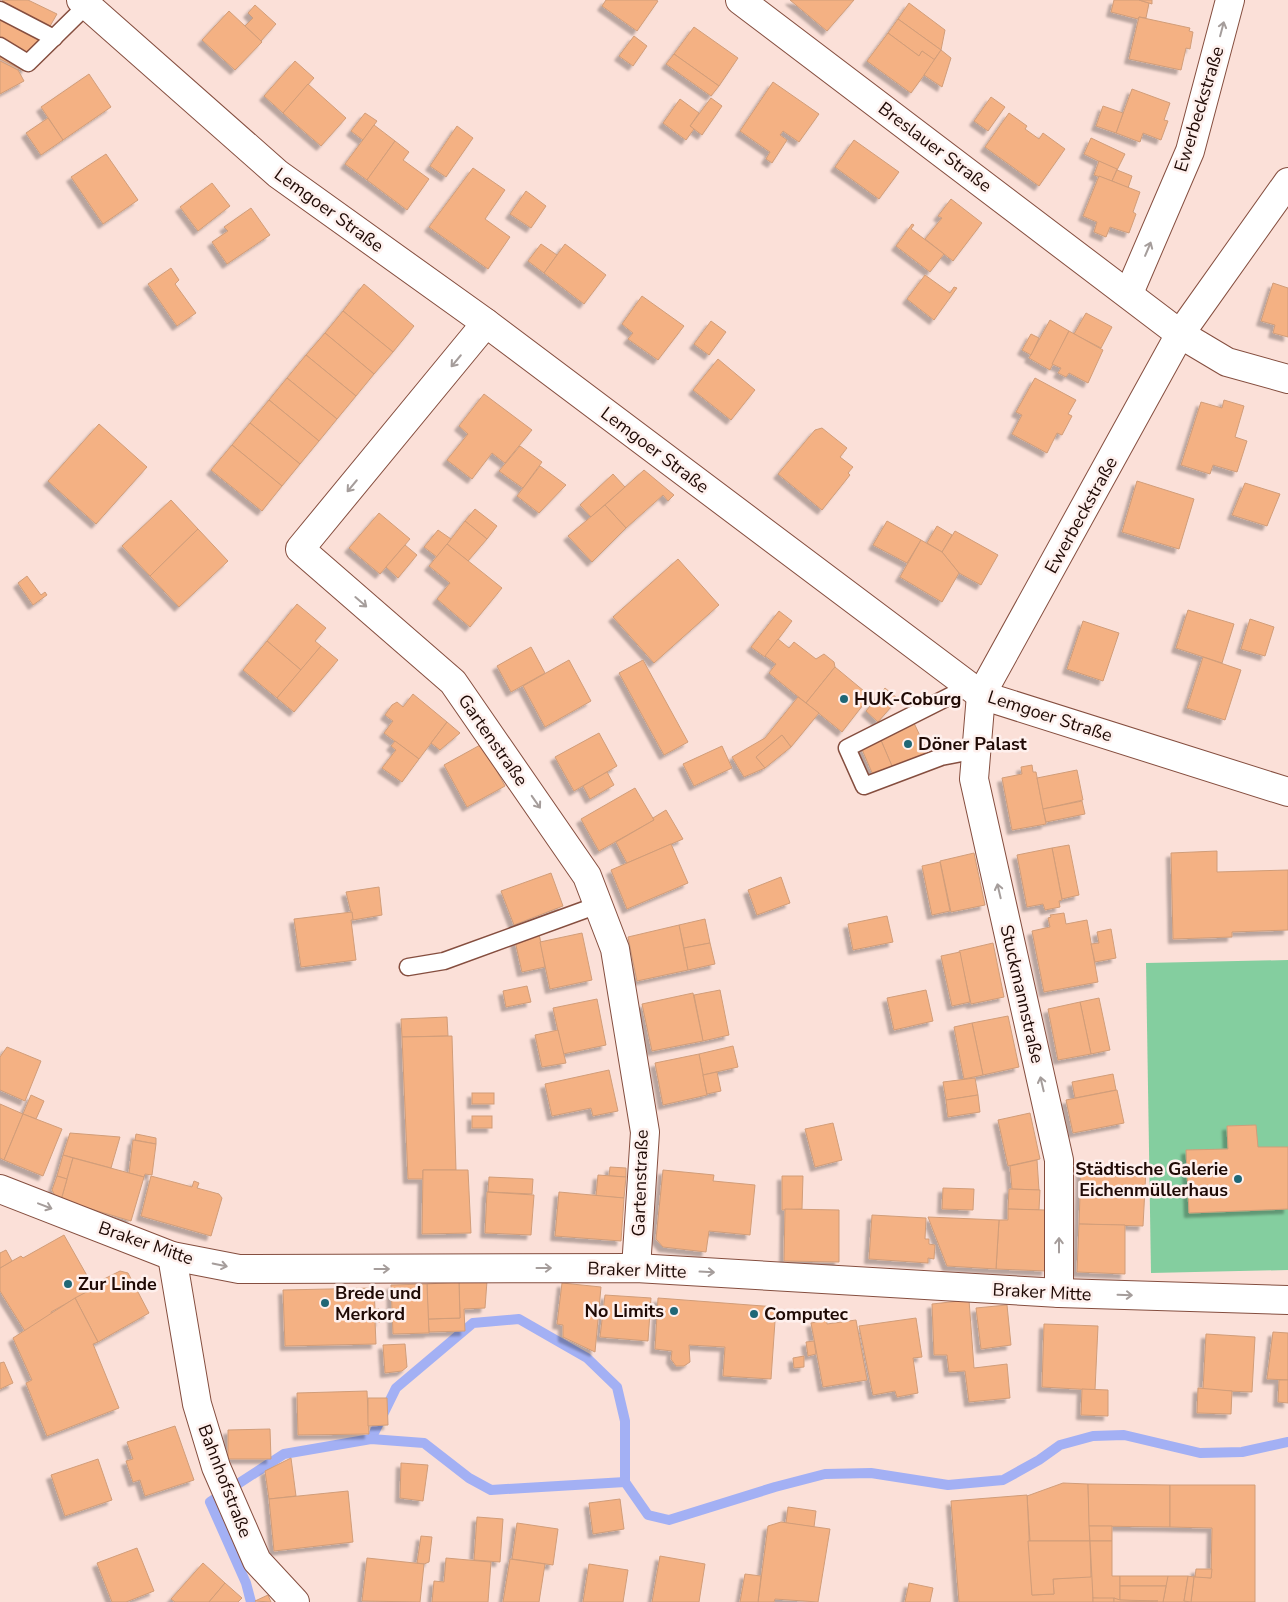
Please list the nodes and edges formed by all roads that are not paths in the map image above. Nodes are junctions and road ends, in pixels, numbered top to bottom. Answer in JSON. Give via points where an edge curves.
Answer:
{"nodes":[{"id":1,"x":740,"y":0,"type":"edge"},
{"id":2,"x":1230,"y":0,"type":"edge"},
{"id":3,"x":84,"y":3,"type":"edge"},
{"id":4,"x":0,"y":10,"type":"edge"},
{"id":5,"x":54,"y":38,"type":"junction"},
{"id":6,"x":0,"y":46,"type":"edge"},
{"id":7,"x":1288,"y":182,"type":"edge"},
{"id":8,"x":1129,"y":293,"type":"junction"},
{"id":9,"x":486,"y":323,"type":"junction"},
{"id":10,"x":1180,"y":334,"type":"junction"},
{"id":11,"x":1288,"y":379,"type":"edge"},
{"id":12,"x":976,"y":691,"type":"junction"},
{"id":13,"x":977,"y":750,"type":"junction"},
{"id":14,"x":1288,"y":792,"type":"edge"},
{"id":15,"x":598,"y":905,"type":"junction"},
{"id":16,"x":408,"y":967,"type":"dead end"},
{"id":17,"x":0,"y":1189,"type":"edge"},
{"id":18,"x":172,"y":1256,"type":"junction"},
{"id":19,"x":636,"y":1268,"type":"junction"},
{"id":20,"x":1059,"y":1293,"type":"junction"},
{"id":21,"x":1288,"y":1300,"type":"edge"},
{"id":22,"x":295,"y":1602,"type":"edge"}],
"edges":[{"from":1,"to":8,"type":"street","name":"Breslauer Straße"},
{"from":8,"to":2,"type":"street","name":"Ewerbeckstraße","one_way":true,"via":[[1190,151]]},
{"from":3,"to":5,"type":"lane"},
{"from":3,"to":9,"type":"street","name":"Lemgoer Straße","via":[[278,174]]},
{"from":4,"to":5,"type":"lane"},
{"from":5,"to":6,"type":"lane","via":[[28,63]]},
{"from":7,"to":10,"type":"street","name":"Ewerbeckstraße"},
{"from":8,"to":10,"type":"street"},
{"from":9,"to":12,"type":"street","name":"Lemgoer Straße"},
{"from":9,"to":15,"type":"street","name":"Gartenstraße","one_way":true,"via":[[300,549],[452,682],[587,876]]},
{"from":10,"to":11,"type":"street","via":[[1228,362]]},
{"from":10,"to":12,"type":"street","name":"Ewerbeckstraße"},
{"from":12,"to":13,"type":"street","name":"Stuckmannstraße"},
{"from":12,"to":13,"type":"lane","via":[[847,748],[864,786],[941,757]]},
{"from":12,"to":14,"type":"street","name":"Lemgoer Straße"},
{"from":20,"to":13,"type":"street","name":"Stuckmannstraße","one_way":true,"via":[[1059,1160],[974,779]]},
{"from":15,"to":16,"type":"lane","via":[[444,961]]},
{"from":15,"to":19,"type":"street","name":"Gartenstraße","via":[[615,949],[645,1132]]},
{"from":17,"to":18,"type":"street","name":"Braker Mitte","one_way":true},
{"from":18,"to":19,"type":"street","name":"Braker Mitte","one_way":true,"via":[[239,1270]]},
{"from":18,"to":22,"type":"street","name":"Bahnhofstraße","via":[[197,1404],[216,1466],[257,1561]]},
{"from":19,"to":20,"type":"street","name":"Braker Mitte","one_way":true},
{"from":20,"to":21,"type":"street","name":"Braker Mitte","one_way":true}]}
